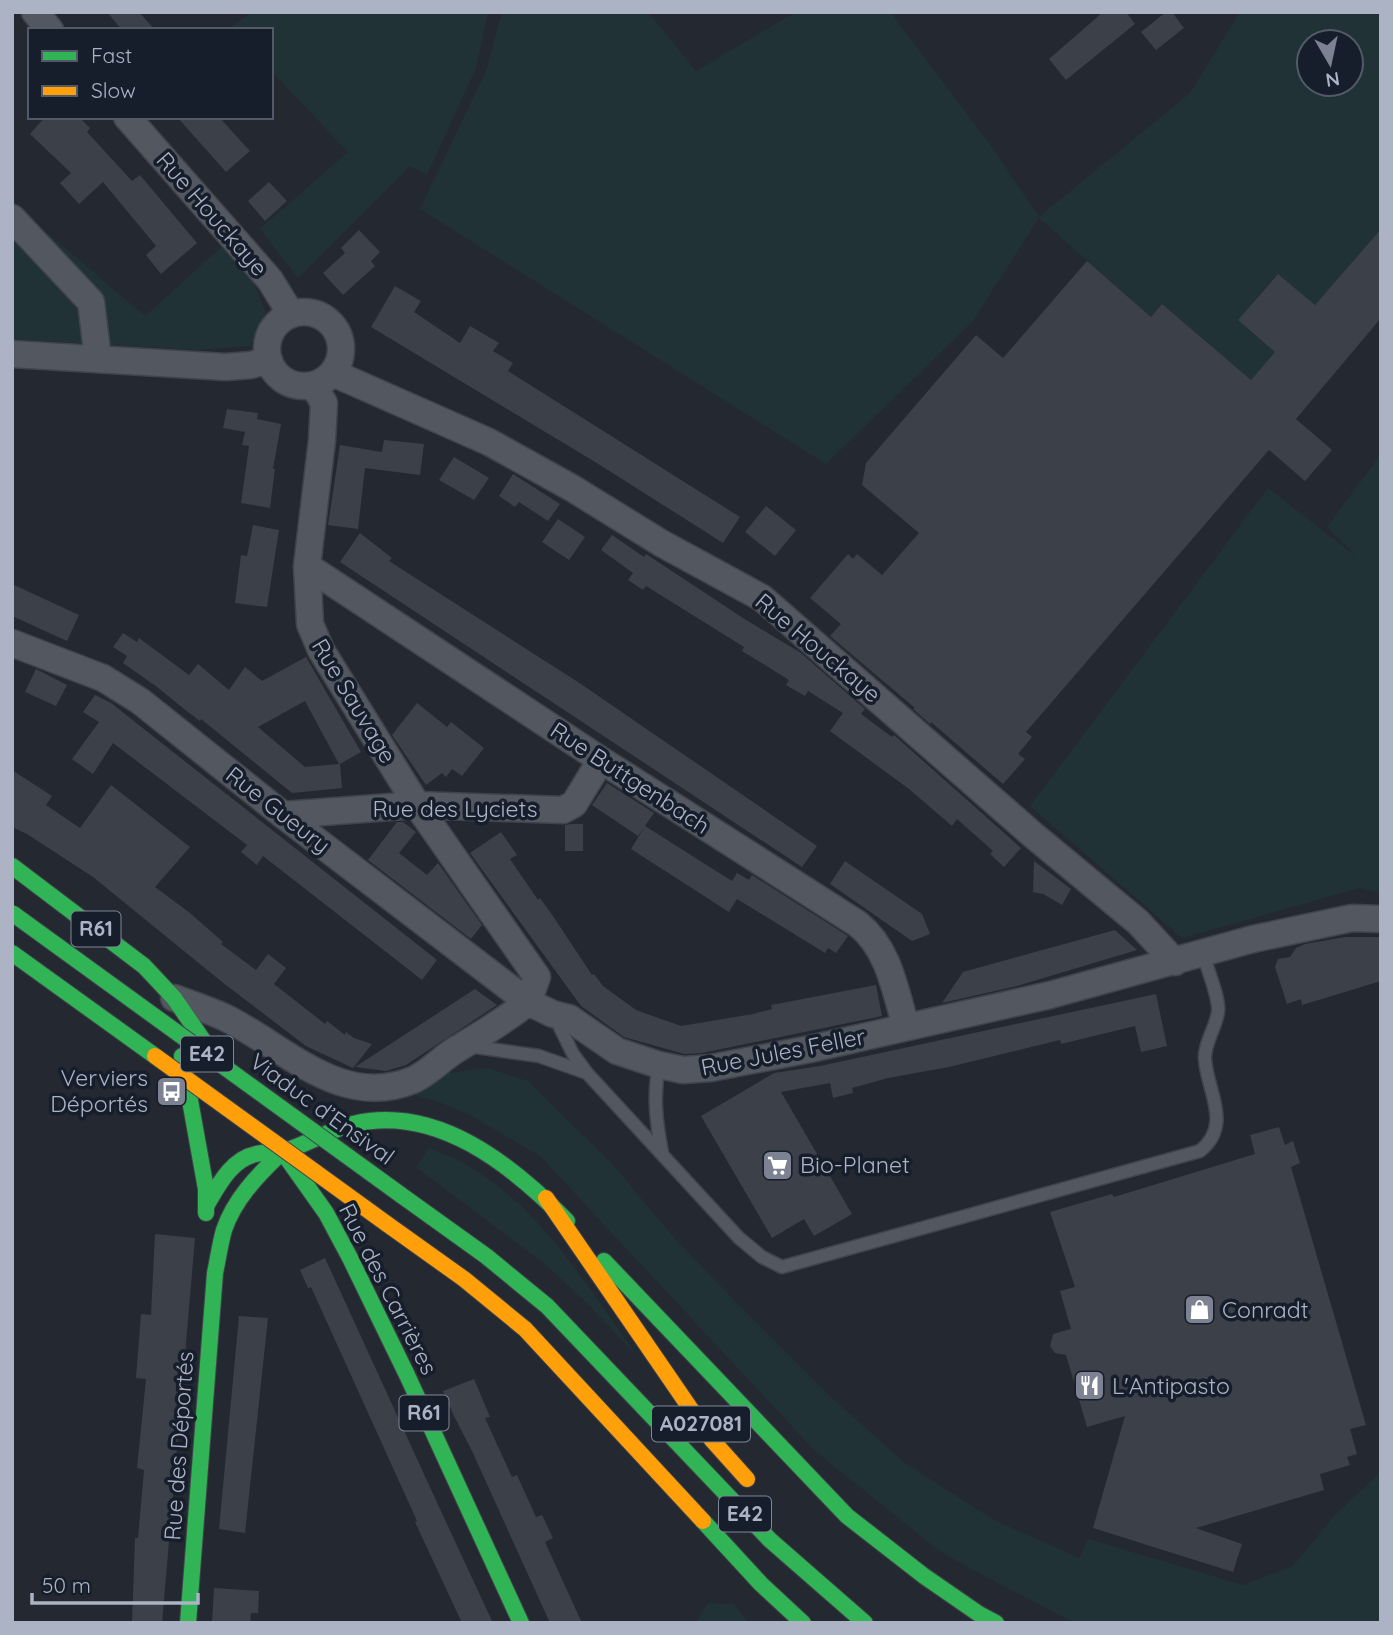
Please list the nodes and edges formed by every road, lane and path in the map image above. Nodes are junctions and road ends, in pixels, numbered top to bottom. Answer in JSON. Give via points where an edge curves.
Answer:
{"nodes":[{"id":1,"x":35,"y":12,"type":"edge"},
{"id":2,"x":48,"y":28,"type":"edge"},
{"id":3,"x":129,"y":119,"type":"edge"},
{"id":4,"x":12,"y":218,"type":"edge"},
{"id":5,"x":291,"y":314,"type":"junction"},
{"id":6,"x":12,"y":354,"type":"edge"},
{"id":7,"x":97,"y":359,"type":"junction"},
{"id":8,"x":269,"y":360,"type":"junction"},
{"id":9,"x":323,"y":379,"type":"junction"},
{"id":10,"x":307,"y":566,"type":"junction"},
{"id":11,"x":12,"y":643,"type":"edge"},
{"id":12,"x":601,"y":760,"type":"junction"},
{"id":13,"x":416,"y":805,"type":"junction"},
{"id":14,"x":283,"y":815,"type":"junction"},
{"id":15,"x":12,"y":866,"type":"edge"},
{"id":16,"x":12,"y":913,"type":"edge"},
{"id":17,"x":12,"y":919,"type":"edge"},
{"id":18,"x":1381,"y":919,"type":"edge"},
{"id":19,"x":12,"y":953,"type":"edge"},
{"id":20,"x":1203,"y":954,"type":"junction"},
{"id":21,"x":1175,"y":962,"type":"junction"},
{"id":22,"x":12,"y":966,"type":"edge"},
{"id":23,"x":537,"y":977,"type":"junction"},
{"id":24,"x":174,"y":998,"type":"junction"},
{"id":25,"x":528,"y":1002,"type":"junction"},
{"id":26,"x":85,"y":1007,"type":"junction"},
{"id":27,"x":561,"y":1016,"type":"junction"},
{"id":28,"x":906,"y":1027,"type":"junction"},
{"id":29,"x":180,"y":1045,"type":"junction"},
{"id":30,"x":464,"y":1045,"type":"junction"},
{"id":31,"x":659,"y":1065,"type":"junction"},
{"id":32,"x":587,"y":1073,"type":"junction"},
{"id":33,"x":662,"y":1152,"type":"junction"},
{"id":34,"x":283,"y":1153,"type":"junction"},
{"id":35,"x":269,"y":1188,"type":"dead end"},
{"id":36,"x":292,"y":1192,"type":"dead end"},
{"id":37,"x":243,"y":1197,"type":"junction"},
{"id":38,"x":546,"y":1198,"type":"junction"},
{"id":39,"x":206,"y":1206,"type":"junction"},
{"id":40,"x":321,"y":1206,"type":"junction"},
{"id":41,"x":215,"y":1273,"type":"junction"},
{"id":42,"x":756,"y":1490,"type":"dead end"},
{"id":43,"x":188,"y":1623,"type":"edge"},
{"id":44,"x":521,"y":1623,"type":"edge"},
{"id":45,"x":803,"y":1623,"type":"edge"},
{"id":46,"x":865,"y":1623,"type":"edge"},
{"id":47,"x":996,"y":1623,"type":"edge"}],
"edges":[{"from":1,"to":2,"type":"street"},
{"from":3,"to":5,"type":"street","name":"Rue Houckaye","via":[[270,280]]},
{"from":4,"to":7,"type":"street","via":[[91,302]]},
{"from":5,"to":8,"type":"street","via":[[271,333]]},
{"from":5,"to":9,"type":"street","via":[[319,314],[338,333],[340,360]]},
{"from":6,"to":7,"type":"street"},
{"from":7,"to":8,"type":"street","via":[[226,367]]},
{"from":8,"to":9,"type":"street","via":[[286,382],[299,386]]},
{"from":9,"to":10,"type":"street","name":"Rue Sauvage","via":[[323,428]]},
{"from":9,"to":21,"type":"street","name":"Rue Houckaye","via":[[489,442],[762,598],[1138,922]]},
{"from":10,"to":12,"type":"street","name":"Rue Buttgenbach"},
{"from":10,"to":13,"type":"street","name":"Rue Sauvage","via":[[310,624],[321,650]]},
{"from":11,"to":14,"type":"street","name":"Rue Gueury","via":[[103,678],[139,701]]},
{"from":12,"to":13,"type":"street","name":"Rue des Lyciets","via":[[574,804],[563,810]]},
{"from":12,"to":28,"type":"street","name":"Rue Buttgenbach","via":[[873,936],[882,950]]},
{"from":13,"to":14,"type":"street","name":"Rue des Lyciets"},
{"from":13,"to":23,"type":"street","name":"Rue Sauvage"},
{"from":14,"to":25,"type":"street","name":"Rue Gueury"},
{"from":15,"to":24,"type":"main road","number":"R61","via":[[145,966]]},
{"from":16,"to":46,"type":"main road","name":"Viaduc d’Ensival","number":"E42","bridge":true,"via":[[486,1256],[547,1306],[769,1540]]},
{"from":17,"to":29,"type":"main road","number":"R61"},
{"from":18,"to":20,"type":"street","name":"Rue Jules Feller","via":[[1352,918]]},
{"from":19,"to":26,"type":"main road","number":"E42"},
{"from":20,"to":21,"type":"street","name":"Rue Jules Feller"},
{"from":20,"to":33,"type":"lane","via":[[1219,1010],[1204,1058],[1217,1125],[1200,1151],[782,1266],[739,1238]]},
{"from":21,"to":28,"type":"street","name":"Rue Jules Feller"},
{"from":22,"to":26,"type":"main road"},
{"from":23,"to":25,"type":"street"},
{"from":23,"to":27,"type":"street","name":"Rue Sauvage"},
{"from":24,"to":30,"type":"street","via":[[225,1018],[323,1077],[354,1086],[386,1087],[415,1079]]},
{"from":24,"to":34,"type":"main road","name":"Rue des Carrières","number":"R61"},
{"from":25,"to":27,"type":"street","name":"Rue Jules Feller"},
{"from":25,"to":30,"type":"street"},
{"from":26,"to":45,"type":"main road","number":"E42","bridge":true,"via":[[464,1279],[524,1329],[761,1584]]},
{"from":27,"to":31,"type":"street","name":"Rue Jules Feller","via":[[617,1051]]},
{"from":27,"to":32,"type":"lane","via":[[573,1054]]},
{"from":28,"to":31,"type":"street","name":"Rue Jules Feller","via":[[711,1068],[683,1070]]},
{"from":29,"to":34,"type":"main road","number":"R61"},
{"from":29,"to":39,"type":"main road","name":"Rue des Déportés"},
{"from":30,"to":32,"type":"lane","via":[[539,1056]]},
{"from":31,"to":33,"type":"lane","via":[[656,1122]]},
{"from":32,"to":33,"type":"lane"},
{"from":34,"to":37,"type":"main road","name":"Rue des Déportés","via":[[258,1175]]},
{"from":34,"to":38,"type":"main road","via":[[353,1124],[414,1123],[440,1130],[490,1155]]},
{"from":34,"to":39,"type":"main road","via":[[245,1157],[222,1179]]},
{"from":34,"to":40,"type":"main road","name":"Rue des Carrières","number":"R61"},
{"from":35,"to":37,"type":"main road"},
{"from":36,"to":40,"type":"main road"},
{"from":37,"to":41,"type":"main road","name":"Rue des Déportés","via":[[224,1228]]},
{"from":38,"to":42,"type":"main road","number":"A027081","via":[[712,1440]]},
{"from":38,"to":47,"type":"main road","via":[[847,1516],[924,1576]]},
{"from":39,"to":41,"type":"main road","name":"Rue des Déportés"},
{"from":40,"to":44,"type":"main road","name":"Rue des Carrières","number":"R61","via":[[396,1352]]},
{"from":41,"to":43,"type":"main road","name":"Rue des Déportés"}]}
